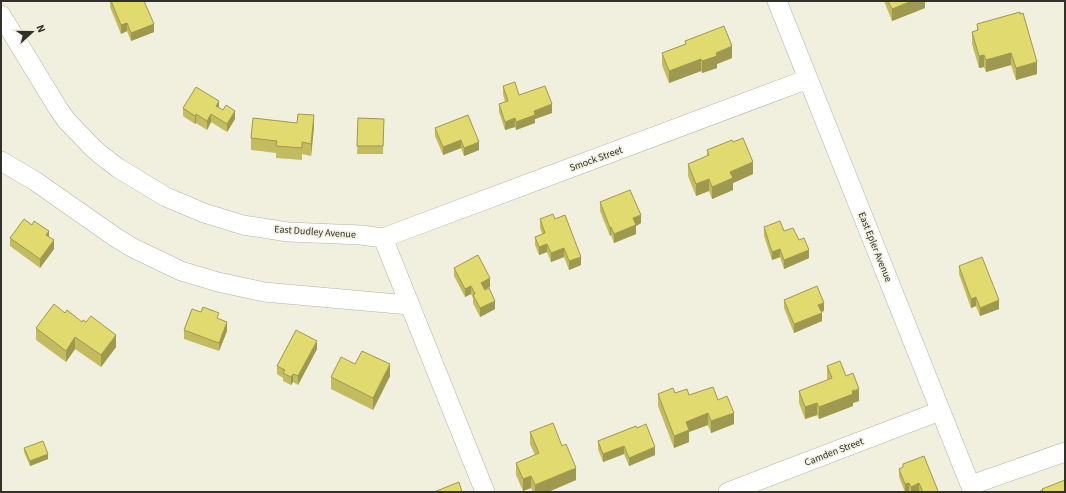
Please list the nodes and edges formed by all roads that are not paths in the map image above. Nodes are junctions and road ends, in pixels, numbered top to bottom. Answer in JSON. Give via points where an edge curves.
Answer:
{"nodes":[{"id":1,"x":777,"y":1,"type":"edge"},
{"id":2,"x":1,"y":15,"type":"edge"},
{"id":3,"x":808,"y":80,"type":"junction"},
{"id":4,"x":1,"y":161,"type":"edge"},
{"id":5,"x":383,"y":238,"type":"junction"},
{"id":6,"x":410,"y":305,"type":"junction"},
{"id":7,"x":940,"y":411,"type":"junction"},
{"id":8,"x":1065,"y":452,"type":"edge"},
{"id":9,"x":972,"y":489,"type":"edge"},
{"id":10,"x":485,"y":492,"type":"edge"},
{"id":11,"x":728,"y":492,"type":"edge"}],
"edges":[{"from":1,"to":3,"type":"street","name":"East Epler Avenue"},
{"from":2,"to":5,"type":"street","name":"East Dudley Avenue","via":[[67,121],[100,155],[166,197],[243,225],[306,234]]},
{"from":3,"to":5,"type":"street","name":"Smock Street"},
{"from":3,"to":7,"type":"street","name":"East Epler Avenue"},
{"from":4,"to":6,"type":"street","via":[[35,180],[115,237],[181,271],[264,292]]},
{"from":5,"to":6,"type":"street"},
{"from":6,"to":10,"type":"street"},
{"from":7,"to":9,"type":"street","name":"East Epler Avenue"},
{"from":7,"to":11,"type":"street","name":"Camden Street"},
{"from":8,"to":9,"type":"street"}]}
